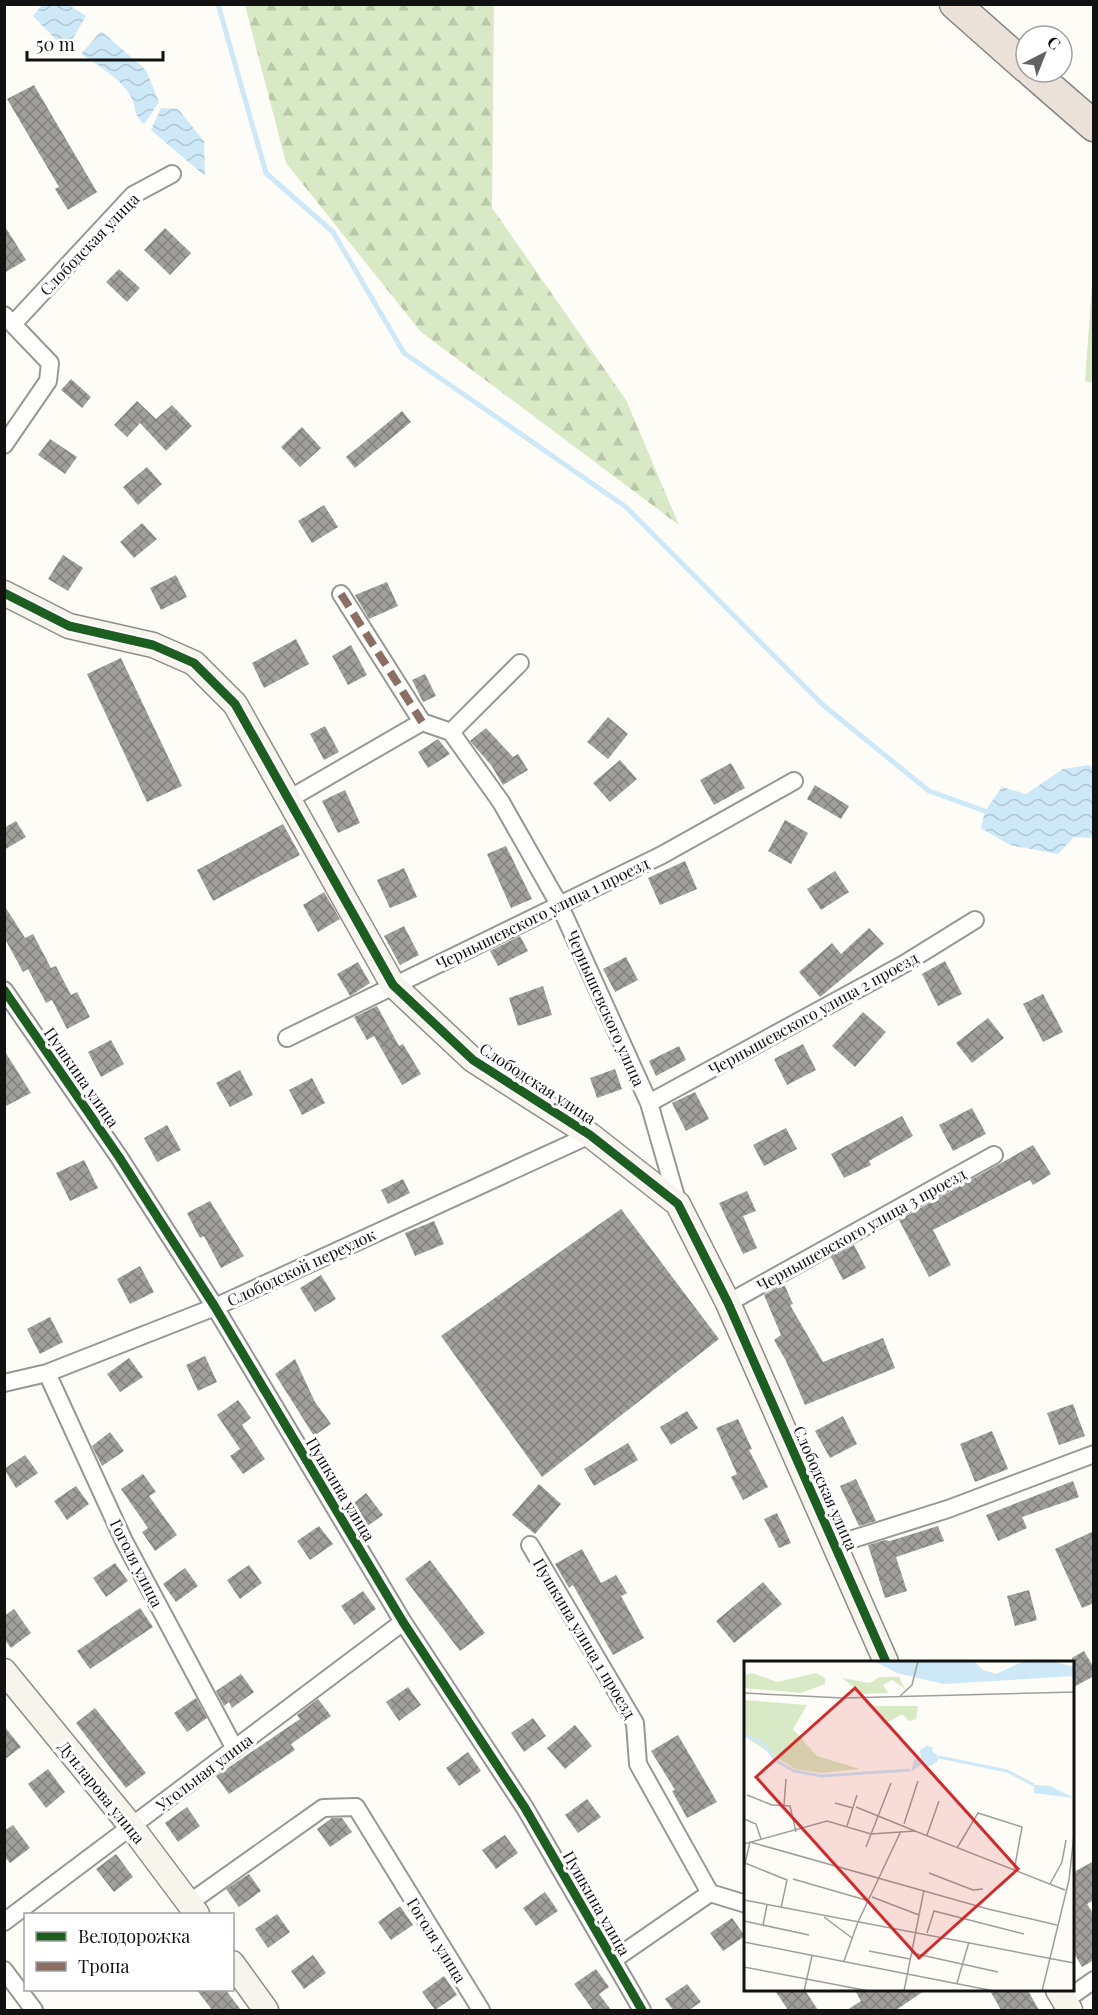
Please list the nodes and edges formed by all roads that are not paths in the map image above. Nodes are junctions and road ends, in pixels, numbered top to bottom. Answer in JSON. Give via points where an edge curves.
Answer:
{"nodes":[{"id":1,"x":965,"y":6,"type":"edge"},
{"id":2,"x":1014,"y":37,"type":"edge"},
{"id":3,"x":1014,"y":55,"type":"edge"},
{"id":4,"x":1046,"y":84,"type":"edge"},
{"id":5,"x":1072,"y":84,"type":"edge"},
{"id":6,"x":1094,"y":104,"type":"edge"},
{"id":7,"x":1094,"y":126,"type":"edge"},
{"id":8,"x":172,"y":174,"type":"dead end"},
{"id":9,"x":9,"y":319,"type":"edge"},
{"id":10,"x":4,"y":445,"type":"edge"},
{"id":11,"x":4,"y":593,"type":"edge"},
{"id":12,"x":340,"y":594,"type":"dead end"},
{"id":13,"x":520,"y":663,"type":"dead end"},
{"id":14,"x":422,"y":722,"type":"junction"},
{"id":15,"x":451,"y":732,"type":"junction"},
{"id":16,"x":794,"y":782,"type":"dead end"},
{"id":17,"x":289,"y":799,"type":"junction"},
{"id":18,"x":560,"y":906,"type":"junction"},
{"id":19,"x":975,"y":921,"type":"dead end"},
{"id":20,"x":393,"y":985,"type":"junction"},
{"id":21,"x":4,"y":990,"type":"edge"},
{"id":22,"x":287,"y":1038,"type":"dead end"},
{"id":23,"x":649,"y":1103,"type":"junction"},
{"id":24,"x":590,"y":1135,"type":"junction"},
{"id":25,"x":994,"y":1155,"type":"dead end"},
{"id":26,"x":678,"y":1204,"type":"junction"},
{"id":27,"x":728,"y":1303,"type":"junction"},
{"id":28,"x":215,"y":1307,"type":"junction"},
{"id":29,"x":47,"y":1373,"type":"junction"},
{"id":30,"x":5,"y":1382,"type":"edge"},
{"id":31,"x":1094,"y":1454,"type":"edge"},
{"id":32,"x":530,"y":1545,"type":"dead end"},
{"id":33,"x":834,"y":1545,"type":"junction"},
{"id":34,"x":403,"y":1622,"type":"junction"},
{"id":35,"x":886,"y":1661,"type":"edge"},
{"id":36,"x":4,"y":1671,"type":"edge"},
{"id":37,"x":235,"y":1749,"type":"junction"},
{"id":38,"x":131,"y":1826,"type":"junction"},
{"id":39,"x":710,"y":1893,"type":"junction"},
{"id":40,"x":744,"y":1903,"type":"edge"},
{"id":41,"x":193,"y":1909,"type":"edge"},
{"id":42,"x":4,"y":1922,"type":"edge"},
{"id":43,"x":613,"y":1960,"type":"junction"},
{"id":44,"x":234,"y":1967,"type":"edge"},
{"id":45,"x":4,"y":1970,"type":"edge"},
{"id":46,"x":1094,"y":1980,"type":"edge"},
{"id":47,"x":1064,"y":2000,"type":"edge"},
{"id":48,"x":34,"y":2010,"type":"edge"},
{"id":49,"x":266,"y":2010,"type":"edge"},
{"id":50,"x":481,"y":2010,"type":"edge"},
{"id":51,"x":642,"y":2010,"type":"edge"}],
"edges":[{"from":1,"to":2,"type":"highway"},
{"from":1,"to":3,"type":"highway"},
{"from":4,"to":7,"type":"highway"},
{"from":5,"to":6,"type":"highway"},
{"from":8,"to":9,"type":"street","name":"Слободская улица","via":[[133,195]]},
{"from":9,"to":10,"type":"street","name":"Слободская улица","via":[[50,363],[48,381]]},
{"from":11,"to":17,"type":"street","name":"Слободская улица","via":[[69,626],[153,645],[194,663],[235,704]]},
{"from":12,"to":14,"type":"street"},
{"from":13,"to":15,"type":"street"},
{"from":14,"to":15,"type":"street"},
{"from":14,"to":17,"type":"street"},
{"from":15,"to":18,"type":"street","name":"Чернышевского улица","via":[[501,802]]},
{"from":16,"to":18,"type":"street","name":"Чернышевского улица 1 проезд"},
{"from":17,"to":20,"type":"street","name":"Слободская улица"},
{"from":18,"to":20,"type":"street","name":"Чернышевского улица 1 проезд"},
{"from":18,"to":23,"type":"street","name":"Чернышевского улица"},
{"from":19,"to":23,"type":"street","name":"Чернышевского улица 2 проезд"},
{"from":20,"to":22,"type":"street","name":"Чернышевского улица 1 проезд"},
{"from":20,"to":24,"type":"street","name":"Слободская улица","via":[[473,1060]]},
{"from":21,"to":28,"type":"street","name":"Пушкина улица","via":[[119,1156]]},
{"from":23,"to":26,"type":"street","name":"Чернышевского улица"},
{"from":24,"to":26,"type":"street","name":"Слободская улица"},
{"from":24,"to":28,"type":"street","name":"Слободской переулок"},
{"from":25,"to":27,"type":"street","name":"Чернышевского улица 3 проезд"},
{"from":26,"to":27,"type":"street","name":"Слободская улица"},
{"from":27,"to":33,"type":"street","name":"Слободская улица"},
{"from":28,"to":29,"type":"street","name":"Слободской переулок"},
{"from":28,"to":34,"type":"street","name":"Пушкина улица"},
{"from":29,"to":30,"type":"street","name":"Слободской переулок"},
{"from":29,"to":37,"type":"street","name":"Гоголя улица","via":[[124,1540]]},
{"from":31,"to":33,"type":"street","via":[[948,1509]]},
{"from":32,"to":39,"type":"street","name":"Пушкина улица 1 проезд","via":[[636,1724],[638,1764]]},
{"from":33,"to":35,"type":"street","name":"Слободская улица"},
{"from":34,"to":37,"type":"street","name":"Угольная улица"},
{"from":34,"to":43,"type":"street","name":"Пушкина улица","via":[[525,1808]]},
{"from":36,"to":38,"type":"street","name":"Дунларова улица"},
{"from":37,"to":38,"type":"street","name":"Угольная улица"},
{"from":38,"to":41,"type":"street","name":"Дунларова улица"},
{"from":38,"to":42,"type":"street","name":"Угольная улица"},
{"from":39,"to":40,"type":"street"},
{"from":39,"to":43,"type":"street"},
{"from":41,"to":50,"type":"street","name":"Гоголя улица","via":[[323,1808],[356,1808]]},
{"from":43,"to":51,"type":"street","name":"Пушкина улица"},
{"from":44,"to":49,"type":"street"},
{"from":45,"to":48,"type":"street"},
{"from":46,"to":47,"type":"street"}]}
